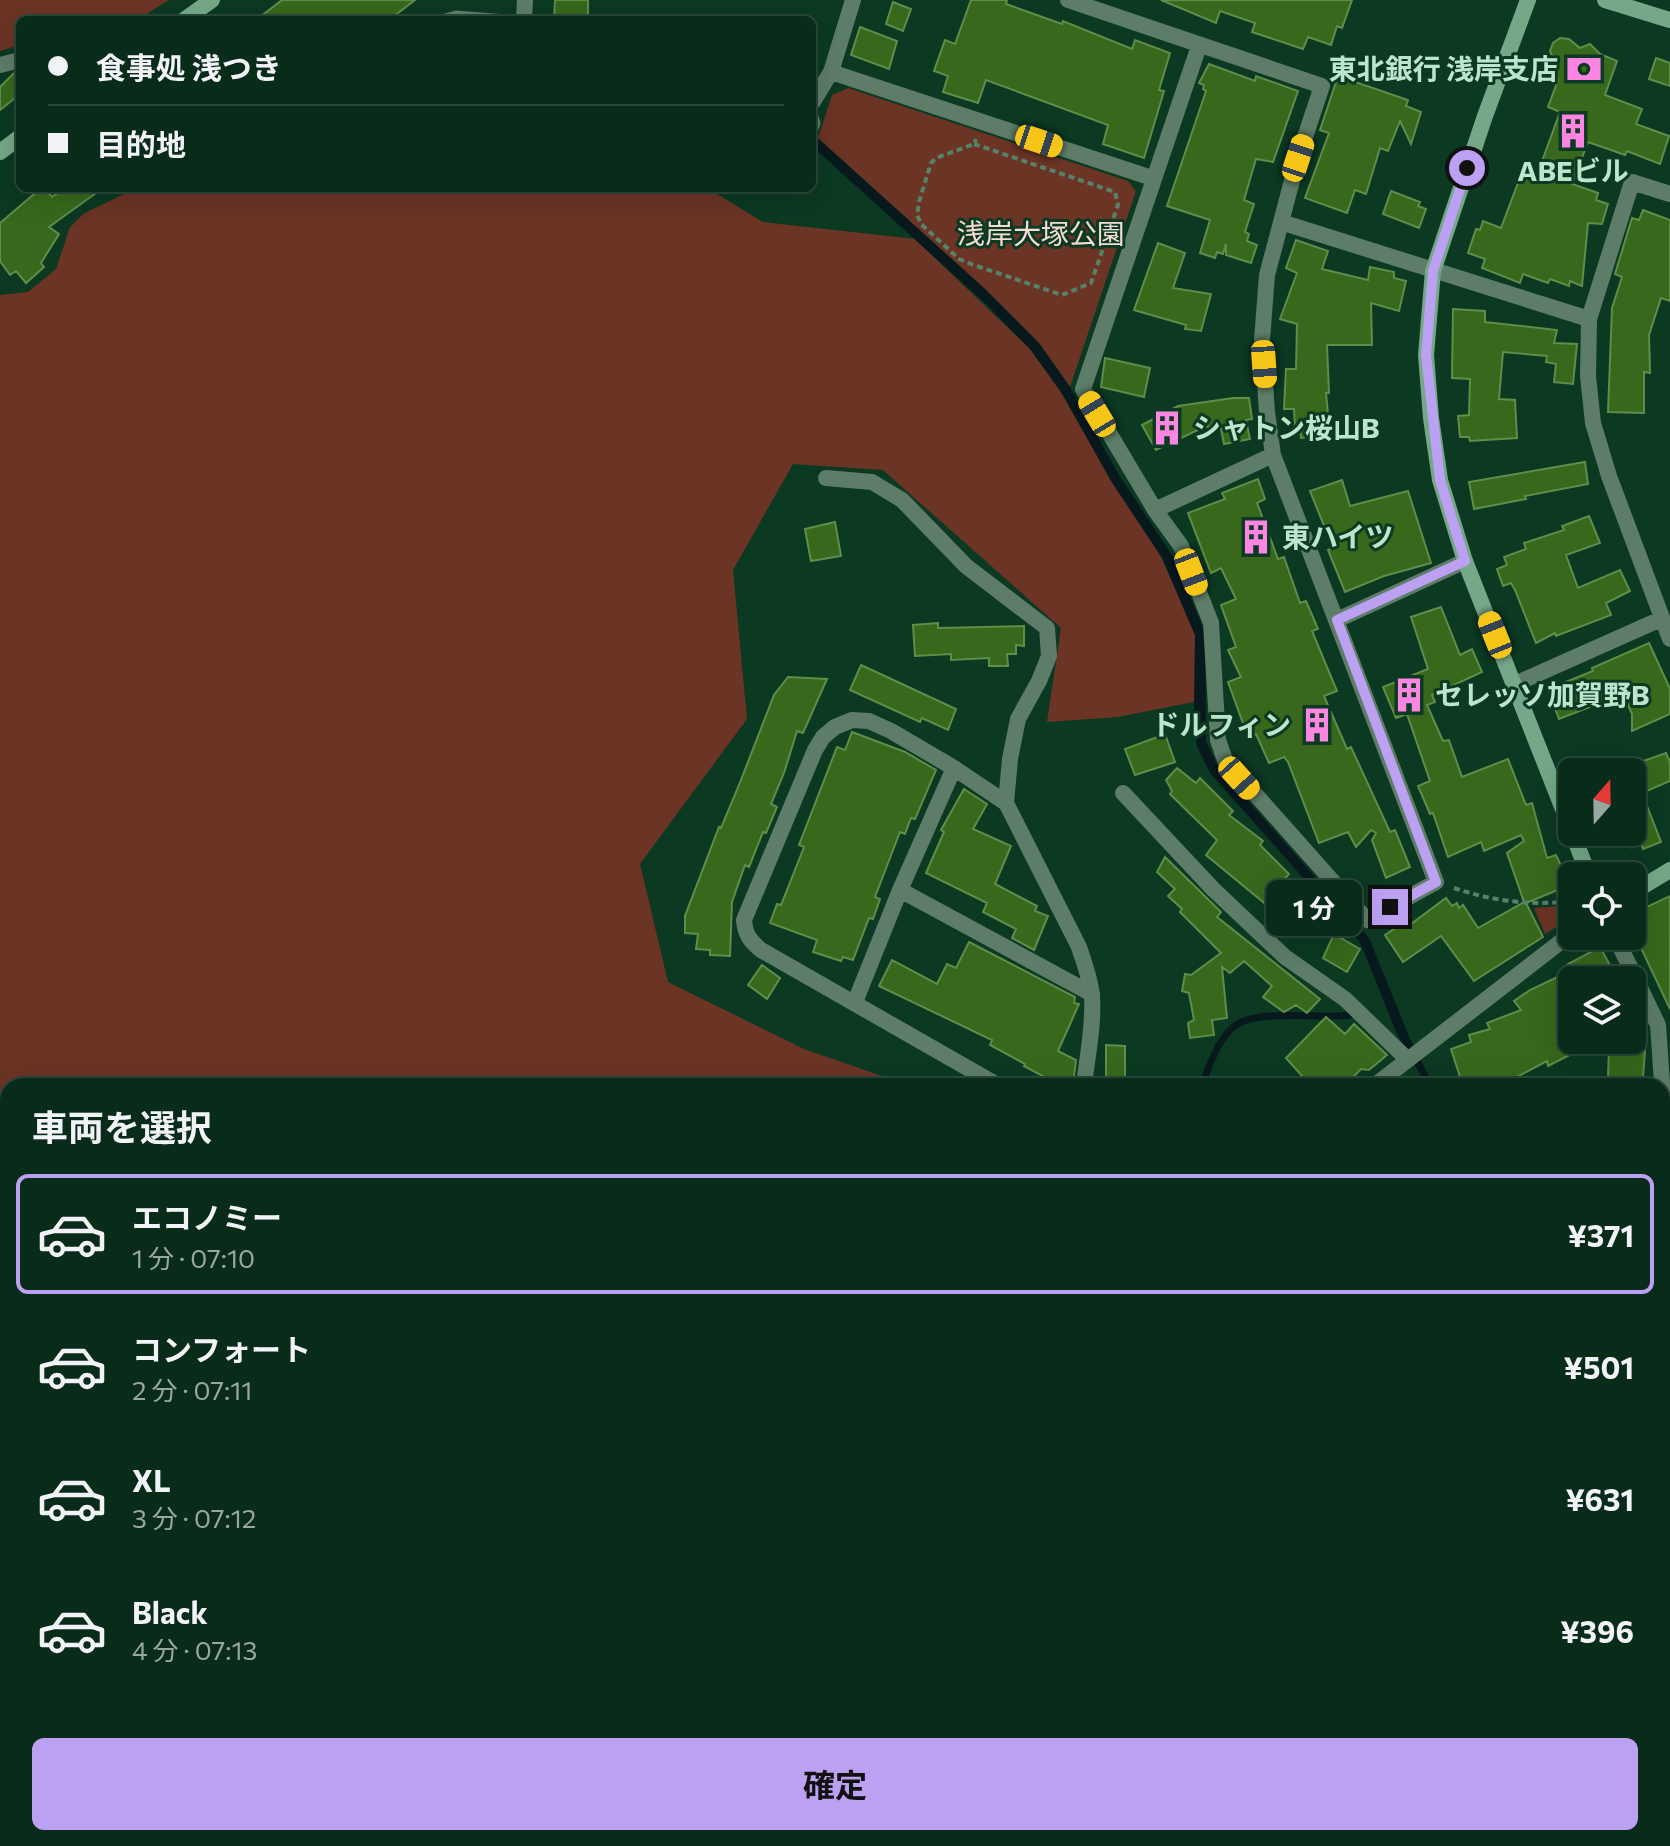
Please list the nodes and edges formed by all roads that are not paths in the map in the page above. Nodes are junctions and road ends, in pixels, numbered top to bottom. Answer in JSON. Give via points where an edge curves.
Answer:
{"nodes":[{"id":1,"x":212,"y":0,"type":"edge"},
{"id":2,"x":853,"y":0,"type":"edge"},
{"id":3,"x":1068,"y":0,"type":"edge"},
{"id":4,"x":1528,"y":0,"type":"edge"},
{"id":5,"x":1605,"y":0,"type":"edge"},
{"id":6,"x":190,"y":16,"type":"edge"},
{"id":7,"x":1670,"y":20,"type":"edge"},
{"id":8,"x":1199,"y":46,"type":"junction"},
{"id":9,"x":831,"y":72,"type":"junction"},
{"id":10,"x":816,"y":96,"type":"edge"},
{"id":11,"x":1152,"y":178,"type":"junction"},
{"id":12,"x":1670,"y":194,"type":"edge"},
{"id":13,"x":1281,"y":222,"type":"junction"},
{"id":14,"x":1433,"y":271,"type":"junction"},
{"id":15,"x":1589,"y":319,"type":"junction"},
{"id":16,"x":1273,"y":455,"type":"junction"},
{"id":17,"x":826,"y":478,"type":"dead end"},
{"id":18,"x":1155,"y":510,"type":"junction"},
{"id":19,"x":1465,"y":561,"type":"junction"},
{"id":20,"x":1661,"y":619,"type":"junction"},
{"id":21,"x":1337,"y":620,"type":"junction"},
{"id":22,"x":1670,"y":639,"type":"edge"},
{"id":23,"x":1515,"y":684,"type":"junction"},
{"id":24,"x":954,"y":768,"type":"junction"},
{"id":25,"x":1123,"y":793,"type":"dead end"},
{"id":26,"x":1558,"y":796,"type":"edge"},
{"id":27,"x":1006,"y":803,"type":"junction"},
{"id":28,"x":1670,"y":870,"type":"edge"},
{"id":29,"x":1646,"y":885,"type":"edge"},
{"id":30,"x":900,"y":890,"type":"junction"},
{"id":31,"x":1558,"y":944,"type":"edge"},
{"id":32,"x":1622,"y":950,"type":"edge"},
{"id":33,"x":1092,"y":994,"type":"junction"},
{"id":34,"x":855,"y":1002,"type":"junction"},
{"id":35,"x":1408,"y":1060,"type":"junction"},
{"id":36,"x":985,"y":1078,"type":"edge"},
{"id":37,"x":1085,"y":1078,"type":"edge"},
{"id":38,"x":1384,"y":1078,"type":"edge"},
{"id":39,"x":1662,"y":1078,"type":"edge"}],
"edges":[{"from":1,"to":6,"type":"street"},
{"from":2,"to":9,"type":"street"},
{"from":3,"to":8,"type":"street"},
{"from":4,"to":14,"type":"street"},
{"from":5,"to":7,"type":"street"},
{"from":8,"to":11,"type":"street"},
{"from":8,"to":13,"type":"street","via":[[1322,86]]},
{"from":9,"to":10,"type":"street"},
{"from":9,"to":11,"type":"street"},
{"from":11,"to":18,"type":"street","via":[[1083,389]]},
{"from":12,"to":15,"type":"street","via":[[1632,182]]},
{"from":13,"to":14,"type":"street"},
{"from":13,"to":16,"type":"street","via":[[1267,275],[1262,340]]},
{"from":14,"to":15,"type":"street"},
{"from":14,"to":19,"type":"street","via":[[1426,355],[1431,418],[1440,480]]},
{"from":15,"to":20,"type":"street","via":[[1593,423]]},
{"from":16,"to":18,"type":"street"},
{"from":16,"to":21,"type":"street"},
{"from":17,"to":27,"type":"street","via":[[872,482],[902,500],[966,566],[1047,628],[1049,656],[1018,719]]},
{"from":18,"to":21,"type":"street","via":[[1181,546],[1211,623],[1218,740],[1225,760],[1367,920],[1436,882]]},
{"from":19,"to":21,"type":"street"},
{"from":19,"to":23,"type":"street"},
{"from":20,"to":22,"type":"street"},
{"from":20,"to":23,"type":"street"},
{"from":23,"to":26,"type":"street"},
{"from":24,"to":27,"type":"street"},
{"from":24,"to":30,"type":"street"},
{"from":24,"to":34,"type":"street","via":[[869,721],[835,727],[815,750],[744,920],[745,930],[761,950]]},
{"from":25,"to":35,"type":"street","via":[[1285,957],[1345,999]]},
{"from":27,"to":33,"type":"street","via":[[1079,947]]},
{"from":28,"to":29,"type":"street"},
{"from":30,"to":33,"type":"street"},
{"from":30,"to":34,"type":"street"},
{"from":31,"to":35,"type":"street"},
{"from":32,"to":39,"type":"street","via":[[1658,1025]]},
{"from":33,"to":37,"type":"street"},
{"from":34,"to":36,"type":"street"},
{"from":35,"to":38,"type":"street"}]}
